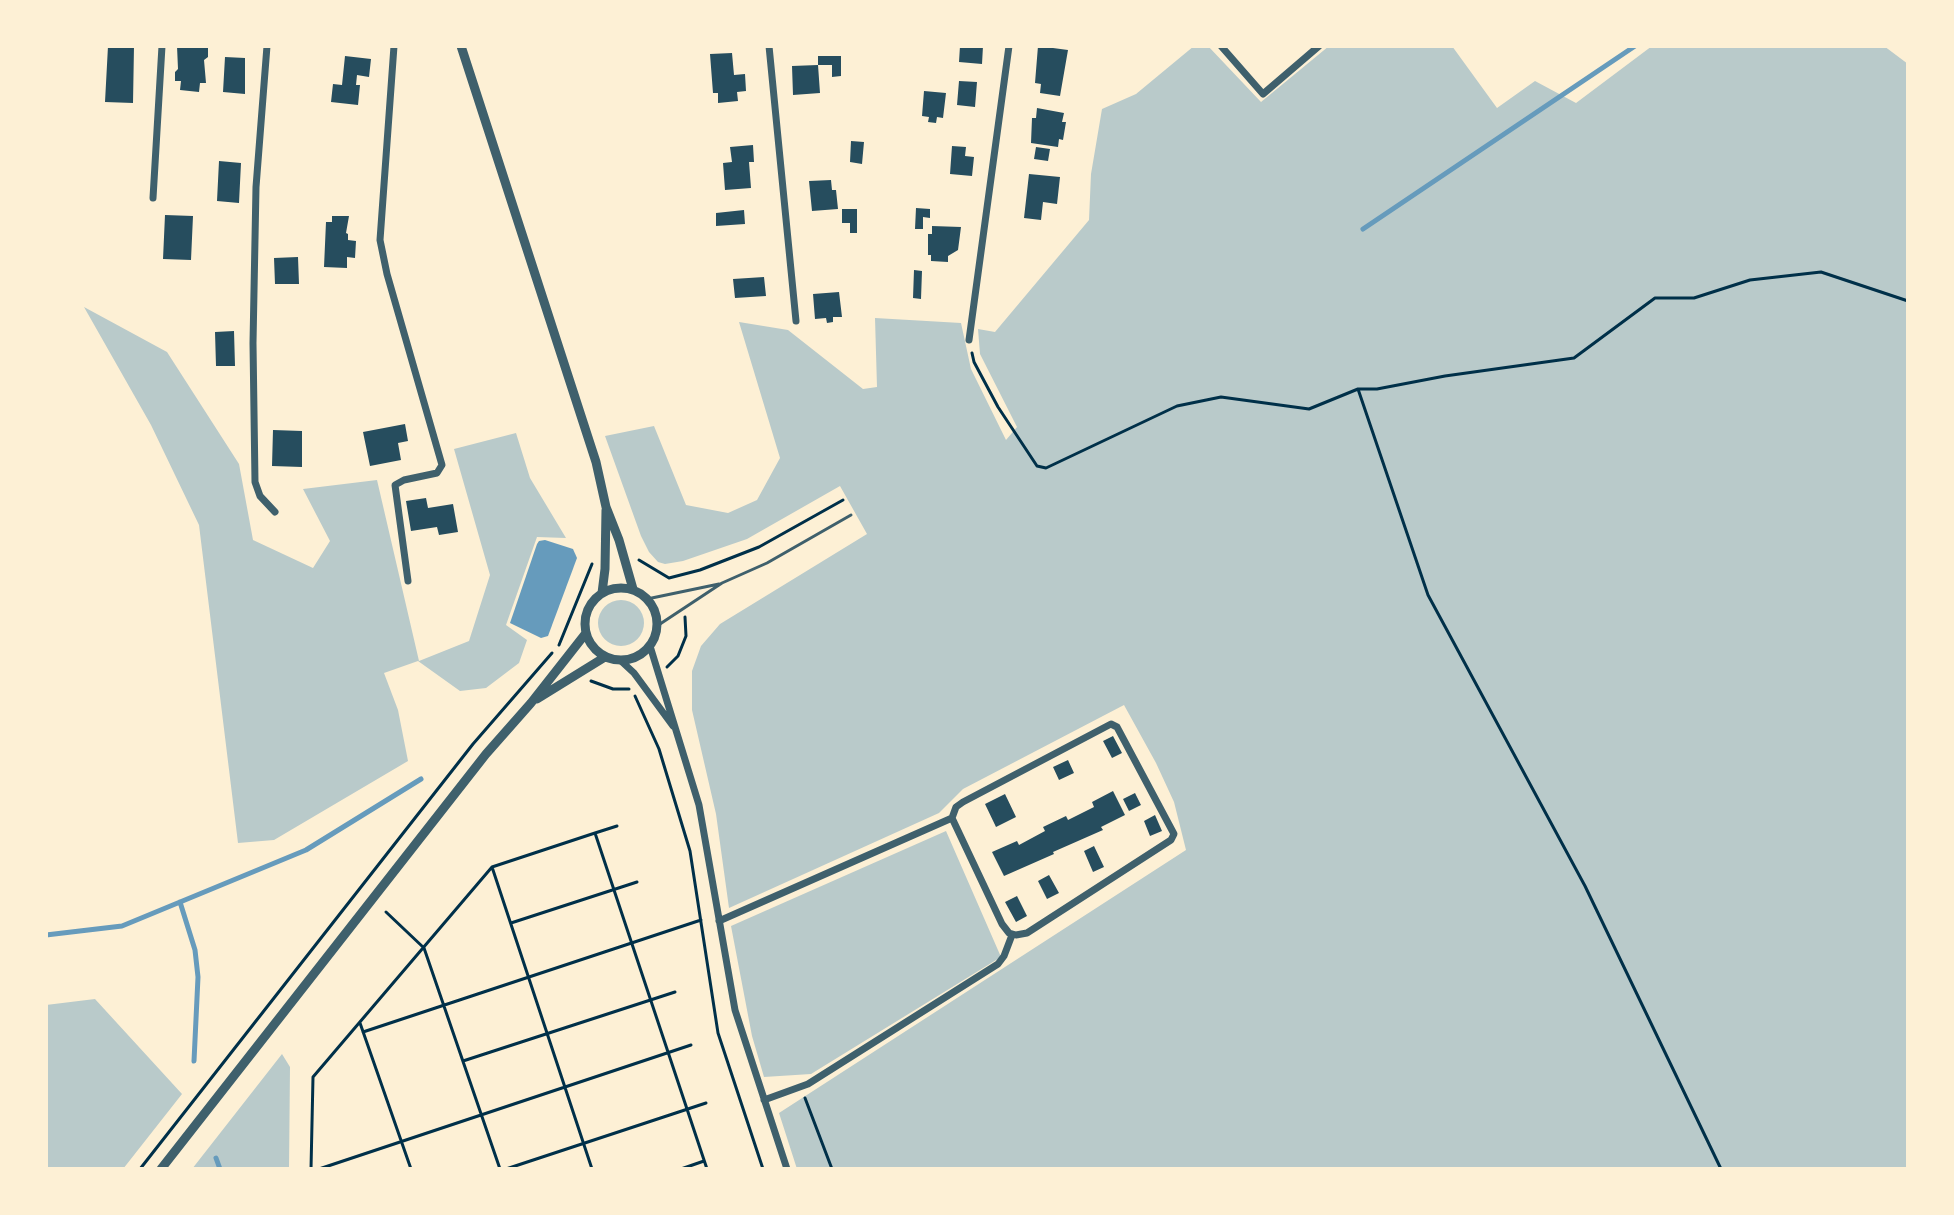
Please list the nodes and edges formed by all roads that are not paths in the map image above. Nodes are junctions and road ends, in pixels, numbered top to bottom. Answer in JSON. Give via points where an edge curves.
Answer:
{"nodes":[{"id":1,"x":162,"y":46,"type":"edge"},
{"id":2,"x":267,"y":46,"type":"edge"},
{"id":3,"x":394,"y":46,"type":"edge"},
{"id":4,"x":461,"y":46,"type":"edge"},
{"id":5,"x":769,"y":46,"type":"edge"},
{"id":6,"x":1009,"y":46,"type":"edge"},
{"id":7,"x":1221,"y":46,"type":"edge"},
{"id":8,"x":1319,"y":46,"type":"edge"},
{"id":9,"x":153,"y":198,"type":"dead end"},
{"id":10,"x":796,"y":321,"type":"dead end"},
{"id":11,"x":969,"y":340,"type":"road end"},
{"id":12,"x":606,"y":507,"type":"junction"},
{"id":13,"x":275,"y":512,"type":"dead end"},
{"id":14,"x":851,"y":515,"type":"dead end"},
{"id":15,"x":408,"y":581,"type":"dead end"},
{"id":16,"x":722,"y":583,"type":"junction"},
{"id":17,"x":633,"y":589,"type":"junction"},
{"id":18,"x":602,"y":593,"type":"junction"},
{"id":19,"x":647,"y":599,"type":"junction"},
{"id":20,"x":657,"y":626,"type":"junction"},
{"id":21,"x":586,"y":633,"type":"junction"},
{"id":22,"x":650,"y":646,"type":"junction"},
{"id":23,"x":605,"y":657,"type":"junction"},
{"id":24,"x":620,"y":660,"type":"junction"},
{"id":25,"x":531,"y":703,"type":"junction"},
{"id":26,"x":674,"y":727,"type":"junction"},
{"id":27,"x":952,"y":818,"type":"junction"},
{"id":28,"x":719,"y":921,"type":"junction"},
{"id":29,"x":1012,"y":935,"type":"junction"},
{"id":30,"x":764,"y":1100,"type":"junction"},
{"id":31,"x":161,"y":1169,"type":"edge"},
{"id":32,"x":787,"y":1169,"type":"edge"}],
"edges":[{"from":1,"to":9,"type":"street"},
{"from":2,"to":13,"type":"street","via":[[256,187],[255,482]]},
{"from":3,"to":15,"type":"street","via":[[380,240],[442,465],[437,473],[395,485]]},
{"from":4,"to":12,"type":"street"},
{"from":5,"to":10,"type":"street"},
{"from":6,"to":11,"type":"street"},
{"from":7,"to":8,"type":"street","via":[[1263,94]]},
{"from":12,"to":17,"type":"street"},
{"from":12,"to":18,"type":"street"},
{"from":14,"to":16,"type":"lane"},
{"from":16,"to":19,"type":"lane"},
{"from":16,"to":20,"type":"lane"},
{"from":17,"to":18,"type":"street"},
{"from":17,"to":19,"type":"street"},
{"from":18,"to":21,"type":"street","via":[[589,606]]},
{"from":19,"to":20,"type":"street"},
{"from":20,"to":22,"type":"street"},
{"from":21,"to":23,"type":"street"},
{"from":21,"to":25,"type":"street"},
{"from":22,"to":24,"type":"street","via":[[637,657]]},
{"from":22,"to":26,"type":"street"},
{"from":23,"to":24,"type":"street"},
{"from":23,"to":25,"type":"street"},
{"from":24,"to":26,"type":"street"},
{"from":25,"to":31,"type":"street"},
{"from":26,"to":28,"type":"street","via":[[704,826]]},
{"from":27,"to":28,"type":"street"},
{"from":27,"to":29,"type":"street"},
{"from":27,"to":29,"type":"street","via":[[963,802],[1111,724],[1173,831],[1171,840],[1027,933]]},
{"from":28,"to":30,"type":"street","via":[[735,1010]]},
{"from":29,"to":30,"type":"street","via":[[998,964],[800,1086]]},
{"from":30,"to":32,"type":"street"}]}
